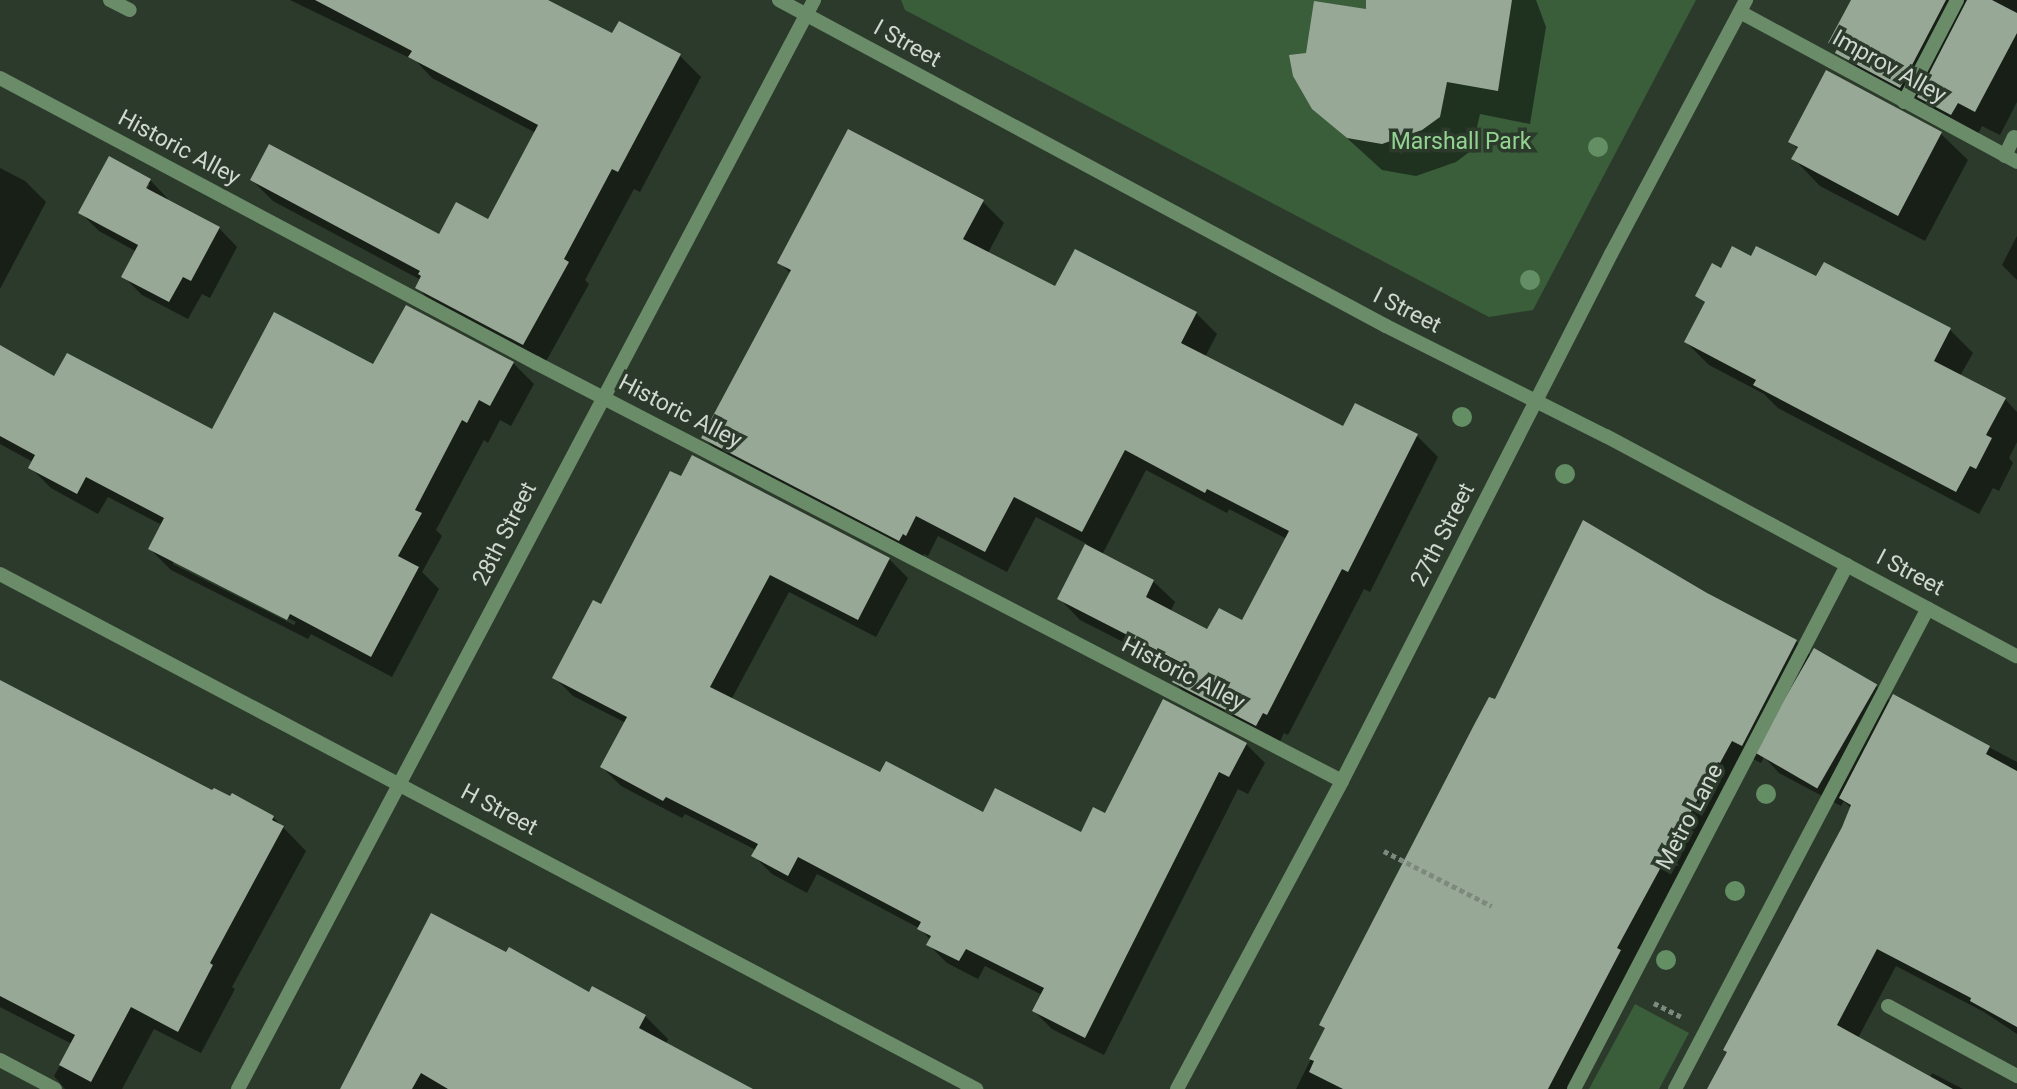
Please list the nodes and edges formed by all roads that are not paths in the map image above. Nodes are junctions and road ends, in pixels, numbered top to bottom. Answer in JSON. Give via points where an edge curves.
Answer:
{"nodes":[{"id":1,"x":110,"y":0,"type":"edge"},
{"id":2,"x":779,"y":0,"type":"edge"},
{"id":3,"x":814,"y":0,"type":"edge"},
{"id":4,"x":1957,"y":0,"type":"edge"},
{"id":5,"x":1743,"y":6,"type":"edge"},
{"id":6,"x":130,"y":10,"type":"dead end"},
{"id":7,"x":806,"y":15,"type":"junction"},
{"id":8,"x":0,"y":78,"type":"edge"},
{"id":9,"x":1904,"y":102,"type":"junction"},
{"id":10,"x":2014,"y":137,"type":"dead end"},
{"id":11,"x":2011,"y":159,"type":"edge"},
{"id":12,"x":601,"y":397,"type":"junction"},
{"id":13,"x":1537,"y":401,"type":"junction"},
{"id":14,"x":1847,"y":565,"type":"junction"},
{"id":15,"x":0,"y":574,"type":"edge"},
{"id":16,"x":1928,"y":608,"type":"junction"},
{"id":17,"x":2017,"y":656,"type":"edge"},
{"id":18,"x":1342,"y":781,"type":"junction"},
{"id":19,"x":401,"y":784,"type":"junction"},
{"id":20,"x":1888,"y":1006,"type":"dead end"},
{"id":21,"x":0,"y":1060,"type":"edge"},
{"id":22,"x":2017,"y":1076,"type":"edge"},
{"id":23,"x":55,"y":1089,"type":"edge"},
{"id":24,"x":238,"y":1089,"type":"edge"},
{"id":25,"x":976,"y":1089,"type":"edge"},
{"id":26,"x":1177,"y":1089,"type":"edge"},
{"id":27,"x":1574,"y":1089,"type":"edge"},
{"id":28,"x":1675,"y":1089,"type":"edge"}],
"edges":[{"from":1,"to":6,"type":"street"},
{"from":2,"to":7,"type":"street","name":"I Street"},
{"from":3,"to":7,"type":"street","name":"28th Street"},
{"from":4,"to":9,"type":"street"},
{"from":5,"to":9,"type":"street","name":"Improv Alley"},
{"from":5,"to":13,"type":"street","name":"27th Street"},
{"from":7,"to":12,"type":"street","name":"28th Street"},
{"from":7,"to":13,"type":"street","name":"I Street","via":[[1386,327]]},
{"from":8,"to":12,"type":"street","name":"Historic Alley"},
{"from":9,"to":11,"type":"street","name":"Improv Alley"},
{"from":10,"to":11,"type":"street"},
{"from":12,"to":18,"type":"street","name":"Historic Alley"},
{"from":12,"to":19,"type":"street","name":"28th Street"},
{"from":13,"to":14,"type":"street","name":"I Street"},
{"from":13,"to":18,"type":"street","name":"27th Street"},
{"from":14,"to":16,"type":"street","name":"I Street"},
{"from":14,"to":27,"type":"street","name":"Metro Lane"},
{"from":15,"to":19,"type":"street","name":"H Street"},
{"from":16,"to":17,"type":"street","name":"I Street"},
{"from":16,"to":28,"type":"street"},
{"from":18,"to":26,"type":"street","name":"27th Street"},
{"from":19,"to":24,"type":"street","name":"28th Street"},
{"from":19,"to":25,"type":"street","name":"H Street"},
{"from":20,"to":22,"type":"street"},
{"from":21,"to":23,"type":"street"}]}
